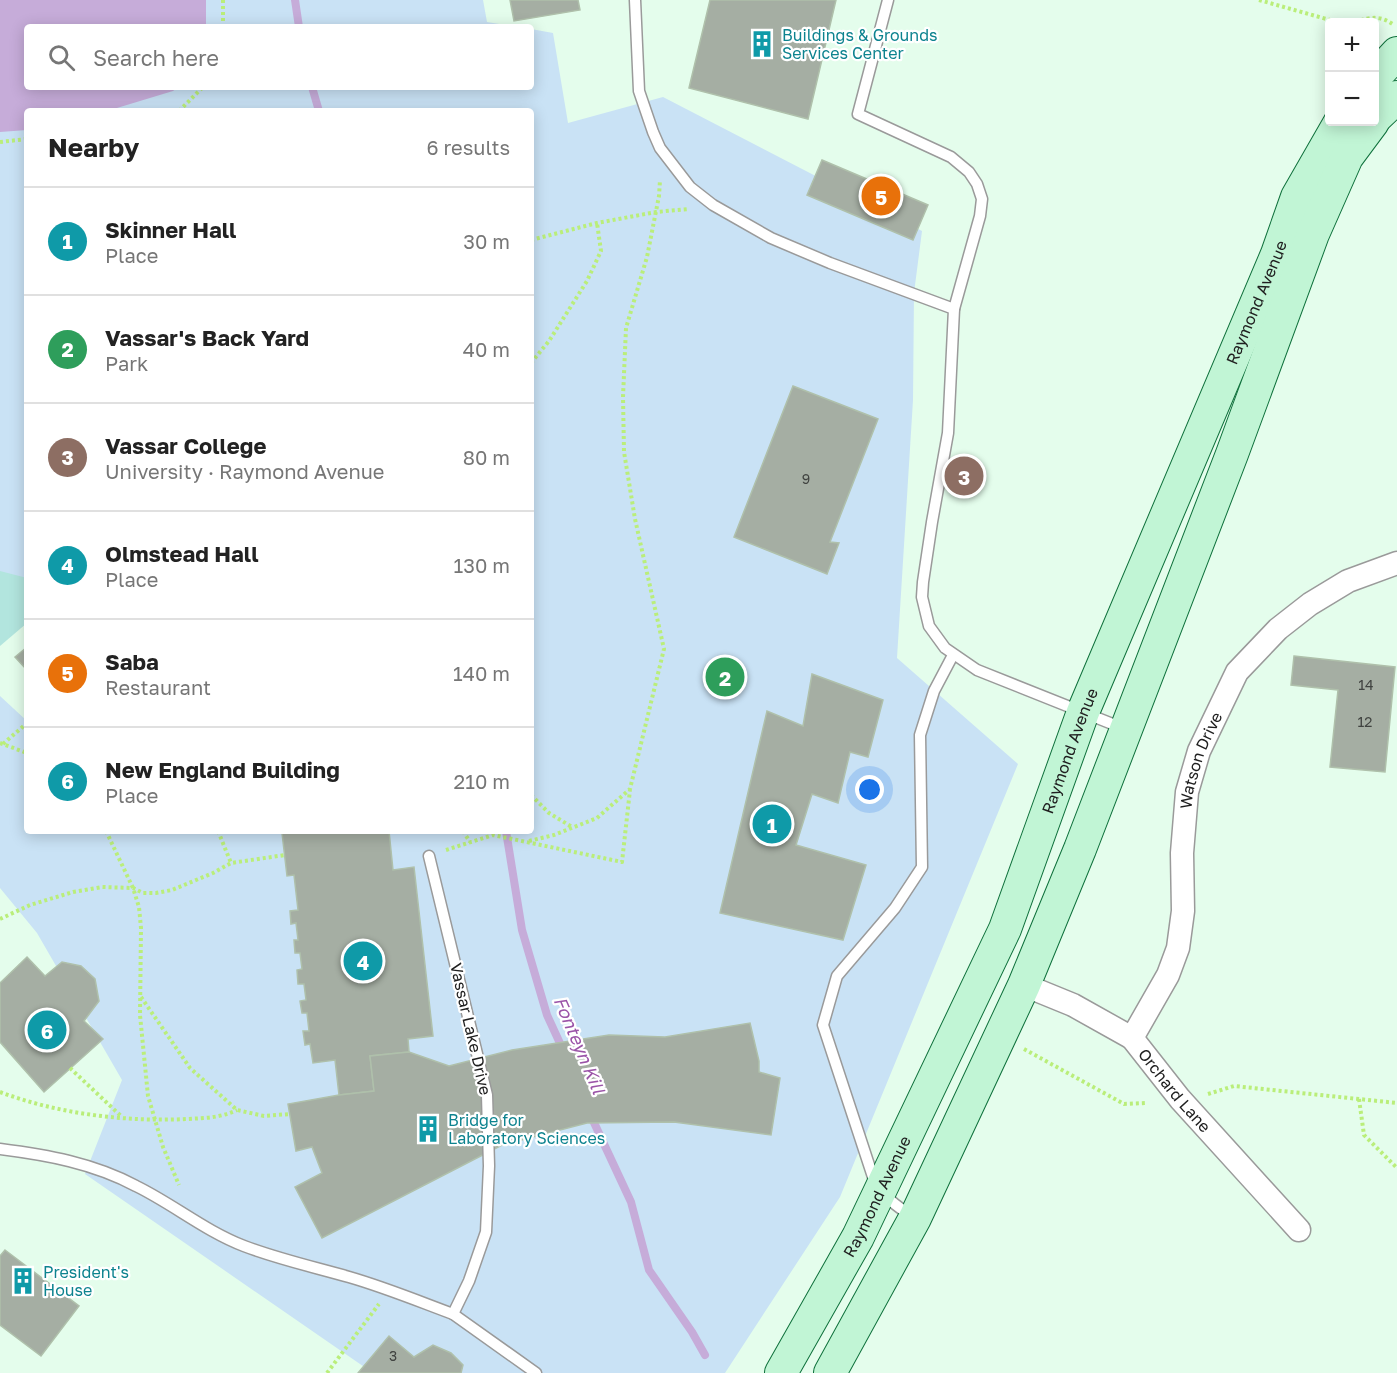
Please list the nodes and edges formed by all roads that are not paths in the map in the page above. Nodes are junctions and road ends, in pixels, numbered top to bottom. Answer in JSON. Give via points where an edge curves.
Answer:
{"nodes":[{"id":1,"x":635,"y":0,"type":"edge"},
{"id":2,"x":888,"y":0,"type":"edge"},
{"id":3,"x":1397,"y":53,"type":"edge"},
{"id":4,"x":1379,"y":73,"type":"edge"},
{"id":5,"x":1397,"y":97,"type":"edge"},
{"id":6,"x":1379,"y":115,"type":"edge"},
{"id":7,"x":1338,"y":126,"type":"edge"},
{"id":8,"x":1370,"y":126,"type":"edge"},
{"id":9,"x":954,"y":309,"type":"junction"},
{"id":10,"x":1397,"y":563,"type":"edge"},
{"id":11,"x":953,"y":655,"type":"junction"},
{"id":12,"x":1083,"y":712,"type":"junction"},
{"id":13,"x":1125,"y":729,"type":"junction"},
{"id":14,"x":429,"y":856,"type":"road end"},
{"id":15,"x":1024,"y":985,"type":"junction"},
{"id":16,"x":1132,"y":1038,"type":"junction"},
{"id":17,"x":0,"y":1149,"type":"edge"},
{"id":18,"x":880,"y":1191,"type":"junction"},
{"id":19,"x":915,"y":1218,"type":"junction"},
{"id":20,"x":1299,"y":1230,"type":"dead end"},
{"id":21,"x":453,"y":1314,"type":"junction"},
{"id":22,"x":536,"y":1373,"type":"edge"},
{"id":23,"x":781,"y":1373,"type":"edge"},
{"id":24,"x":830,"y":1373,"type":"edge"}],
"edges":[{"from":1,"to":9,"type":"lane","via":[[639,91],[660,148],[690,187],[771,238]]},
{"from":2,"to":9,"type":"lane","via":[[858,114],[951,157],[978,184],[982,199],[980,216]]},
{"from":3,"to":4,"type":"main road"},
{"from":5,"to":6,"type":"main road","name":"Raymond Avenue"},
{"from":7,"to":12,"type":"main road","name":"Raymond Avenue","via":[[1297,197],[1277,254]]},
{"from":8,"to":13,"type":"main road","name":"Raymond Avenue","via":[[1347,158],[1313,234]]},
{"from":9,"to":11,"type":"lane","via":[[948,433],[922,597],[932,632]]},
{"from":10,"to":16,"type":"street","name":"Watson Drive","via":[[1348,581],[1310,604],[1278,629],[1237,672],[1199,751],[1188,792],[1178,948],[1168,975]]},
{"from":11,"to":12,"type":"lane","via":[[998,680]]},
{"from":11,"to":18,"type":"lane","via":[[934,691],[920,735],[922,867],[895,908],[837,976],[823,1025]]},
{"from":12,"to":13,"type":"lane"},
{"from":12,"to":18,"type":"main road","name":"Raymond Avenue","via":[[1005,928]]},
{"from":13,"to":15,"type":"main road","name":"Raymond Avenue"},
{"from":14,"to":21,"type":"lane","name":"Vassar Lake Drive","via":[[488,1095],[486,1232]]},
{"from":15,"to":16,"type":"street","name":"Orchard Lane","via":[[1072,1005]]},
{"from":15,"to":19,"type":"main road","name":"Raymond Avenue"},
{"from":16,"to":20,"type":"street","name":"Orchard Lane","via":[[1180,1100]]},
{"from":17,"to":21,"type":"lane","via":[[65,1159],[100,1170],[243,1245]]},
{"from":18,"to":19,"type":"lane"},
{"from":18,"to":23,"type":"main road","name":"Raymond Avenue"},
{"from":19,"to":24,"type":"main road","name":"Raymond Avenue"},
{"from":21,"to":22,"type":"lane"}]}
